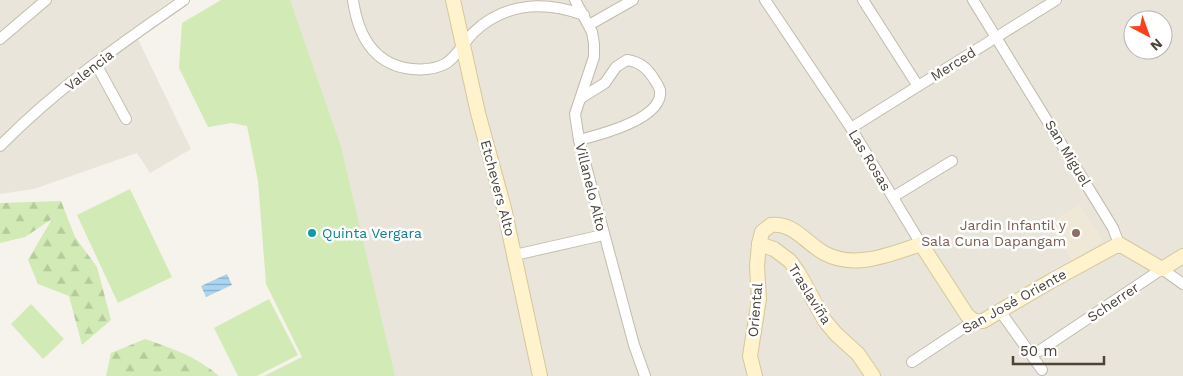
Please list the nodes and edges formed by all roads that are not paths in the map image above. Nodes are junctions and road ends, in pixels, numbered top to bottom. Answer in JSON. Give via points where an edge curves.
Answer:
{"nodes":[{"id":1,"x":46,"y":0,"type":"edge"},
{"id":2,"x":184,"y":0,"type":"edge"},
{"id":3,"x":353,"y":0,"type":"edge"},
{"id":4,"x":453,"y":0,"type":"edge"},
{"id":5,"x":575,"y":0,"type":"edge"},
{"id":6,"x":633,"y":0,"type":"edge"},
{"id":7,"x":765,"y":0,"type":"edge"},
{"id":8,"x":863,"y":0,"type":"edge"},
{"id":9,"x":973,"y":0,"type":"edge"},
{"id":10,"x":1056,"y":0,"type":"edge"},
{"id":11,"x":586,"y":20,"type":"junction"},
{"id":12,"x":996,"y":37,"type":"junction"},
{"id":13,"x":0,"y":39,"type":"edge"},
{"id":14,"x":463,"y":46,"type":"junction"},
{"id":15,"x":96,"y":64,"type":"junction"},
{"id":16,"x":918,"y":86,"type":"junction"},
{"id":17,"x":582,"y":98,"type":"junction"},
{"id":18,"x":126,"y":119,"type":"dead end"},
{"id":19,"x":851,"y":128,"type":"junction"},
{"id":20,"x":579,"y":140,"type":"junction"},
{"id":21,"x":0,"y":146,"type":"edge"},
{"id":22,"x":952,"y":161,"type":"dead end"},
{"id":23,"x":893,"y":197,"type":"junction"},
{"id":24,"x":603,"y":235,"type":"junction"},
{"id":25,"x":759,"y":244,"type":"junction"},
{"id":26,"x":921,"y":244,"type":"junction"},
{"id":27,"x":1119,"y":244,"type":"junction"},
{"id":28,"x":515,"y":255,"type":"junction"},
{"id":29,"x":1183,"y":256,"type":"edge"},
{"id":30,"x":1162,"y":269,"type":"junction"},
{"id":31,"x":1183,"y":284,"type":"edge"},
{"id":32,"x":1000,"y":311,"type":"junction"},
{"id":33,"x":974,"y":321,"type":"junction"},
{"id":34,"x":1039,"y":351,"type":"dead end"},
{"id":35,"x":912,"y":362,"type":"dead end"},
{"id":36,"x":1042,"y":370,"type":"dead end"},
{"id":37,"x":540,"y":376,"type":"edge"},
{"id":38,"x":645,"y":376,"type":"edge"},
{"id":39,"x":754,"y":376,"type":"edge"},
{"id":40,"x":873,"y":376,"type":"edge"}],
"edges":[{"from":1,"to":13,"type":"street"},
{"from":2,"to":15,"type":"street","name":"Valencia"},
{"from":3,"to":14,"type":"street","via":[[360,30],[384,61],[402,68],[422,70],[446,63]]},
{"from":4,"to":14,"type":"street","name":"Etchevers Alto"},
{"from":5,"to":11,"type":"street","name":"Villanelo Alto"},
{"from":6,"to":11,"type":"street"},
{"from":7,"to":19,"type":"street","name":"Las Rosas"},
{"from":8,"to":16,"type":"street"},
{"from":9,"to":12,"type":"street","name":"San Miguel"},
{"from":10,"to":12,"type":"street","name":"Merced"},
{"from":11,"to":14,"type":"street","via":[[564,8],[525,7],[503,13],[487,23]]},
{"from":11,"to":17,"type":"street","name":"Villanelo Alto","via":[[592,32],[594,57]]},
{"from":12,"to":16,"type":"street","name":"Merced"},
{"from":12,"to":27,"type":"street","name":"San Miguel","via":[[1113,228]]},
{"from":14,"to":28,"type":"street","name":"Etchevers Alto"},
{"from":15,"to":18,"type":"street"},
{"from":15,"to":21,"type":"street","name":"Valencia","via":[[19,126]]},
{"from":16,"to":19,"type":"street","name":"Merced"},
{"from":17,"to":20,"type":"street","name":"Villanelo Alto","via":[[575,114]]},
{"from":17,"to":20,"type":"street","via":[[605,83],[616,67],[627,60],[638,62],[645,68],[660,90],[658,101],[650,111],[635,121]]},
{"from":19,"to":23,"type":"street","name":"Las Rosas"},
{"from":20,"to":24,"type":"street","name":"Villanelo Alto"},
{"from":22,"to":23,"type":"street"},
{"from":23,"to":26,"type":"street","name":"Las Rosas"},
{"from":24,"to":28,"type":"street"},
{"from":24,"to":38,"type":"street","name":"Villanelo Alto"},
{"from":25,"to":26,"type":"street","via":[[765,228],[778,224],[792,229],[826,254],[841,258],[878,259]]},
{"from":25,"to":39,"type":"street","name":"Oriental","via":[[758,299],[750,356]]},
{"from":25,"to":40,"type":"street","name":"Traslaviña","via":[[774,249],[790,261],[825,321],[858,354]]},
{"from":26,"to":33,"type":"street","name":"Las Rosas"},
{"from":27,"to":30,"type":"street"},
{"from":27,"to":32,"type":"street","name":"San José Oriente"},
{"from":28,"to":37,"type":"street","name":"Etchevers Alto"},
{"from":29,"to":30,"type":"street"},
{"from":30,"to":31,"type":"street"},
{"from":30,"to":34,"type":"street","name":"Scherrer"},
{"from":32,"to":33,"type":"street","name":"San José Oriente","via":[[983,321]]},
{"from":32,"to":36,"type":"street"},
{"from":33,"to":35,"type":"street","name":"San José Oriente"}]}
